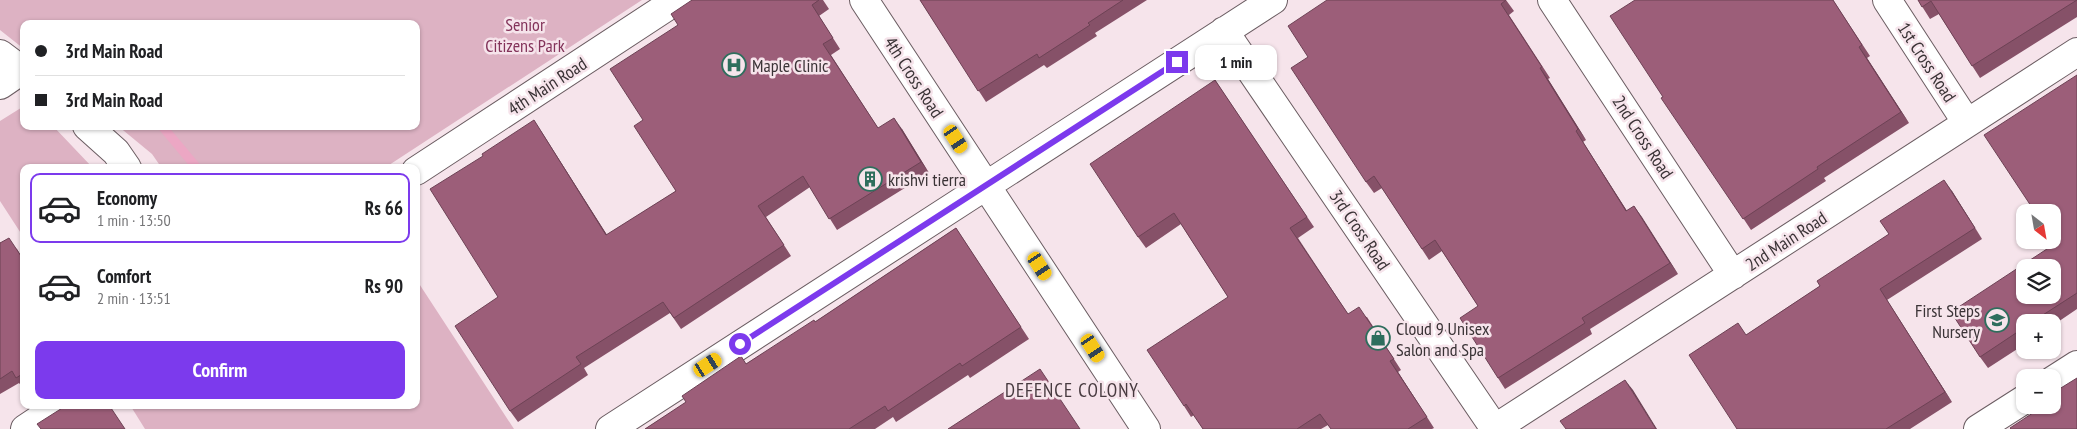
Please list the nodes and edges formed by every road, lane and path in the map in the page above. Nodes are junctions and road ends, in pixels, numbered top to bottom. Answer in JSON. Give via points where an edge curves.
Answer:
{"nodes":[{"id":1,"x":677,"y":0,"type":"edge"},
{"id":2,"x":864,"y":0,"type":"edge"},
{"id":3,"x":1273,"y":0,"type":"edge"},
{"id":4,"x":1552,"y":0,"type":"edge"},
{"id":5,"x":1887,"y":0,"type":"edge"},
{"id":6,"x":1224,"y":31,"type":"junction"},
{"id":7,"x":2077,"y":52,"type":"edge"},
{"id":8,"x":0,"y":54,"type":"edge"},
{"id":9,"x":20,"y":69,"type":"edge"},
{"id":10,"x":20,"y":73,"type":"edge"},
{"id":11,"x":0,"y":85,"type":"edge"},
{"id":12,"x":1967,"y":123,"type":"junction"},
{"id":13,"x":91,"y":130,"type":"edge"},
{"id":14,"x":124,"y":164,"type":"edge"},
{"id":15,"x":420,"y":169,"type":"edge"},
{"id":16,"x":986,"y":185,"type":"junction"},
{"id":17,"x":1733,"y":275,"type":"junction"},
{"id":18,"x":2077,"y":365,"type":"edge"},
{"id":19,"x":2061,"y":375,"type":"edge"},
{"id":20,"x":2016,"y":404,"type":"edge"},
{"id":21,"x":55,"y":409,"type":"edge"},
{"id":22,"x":25,"y":429,"type":"edge"},
{"id":23,"x":610,"y":429,"type":"edge"},
{"id":24,"x":1146,"y":429,"type":"edge"},
{"id":25,"x":1495,"y":429,"type":"edge"},
{"id":26,"x":1978,"y":429,"type":"edge"}],
"edges":[{"from":1,"to":15,"type":"street","name":"4th Main Road"},
{"from":2,"to":16,"type":"street","name":"4th Cross Road"},
{"from":3,"to":6,"type":"street"},
{"from":4,"to":17,"type":"street","name":"2nd Cross Road"},
{"from":5,"to":12,"type":"street","name":"1st Cross Road"},
{"from":6,"to":16,"type":"street"},
{"from":6,"to":25,"type":"street","name":"3rd Cross Road"},
{"from":7,"to":12,"type":"street","name":"2nd Main Road"},
{"from":8,"to":9,"type":"street"},
{"from":10,"to":11,"type":"street"},
{"from":12,"to":17,"type":"street","name":"2nd Main Road"},
{"from":13,"to":14,"type":"street"},
{"from":16,"to":23,"type":"street"},
{"from":16,"to":24,"type":"street","name":"4th Cross Road"},
{"from":17,"to":25,"type":"street","name":"2nd Main Road"},
{"from":18,"to":19,"type":"street"},
{"from":20,"to":26,"type":"street"},
{"from":21,"to":22,"type":"street"}]}
